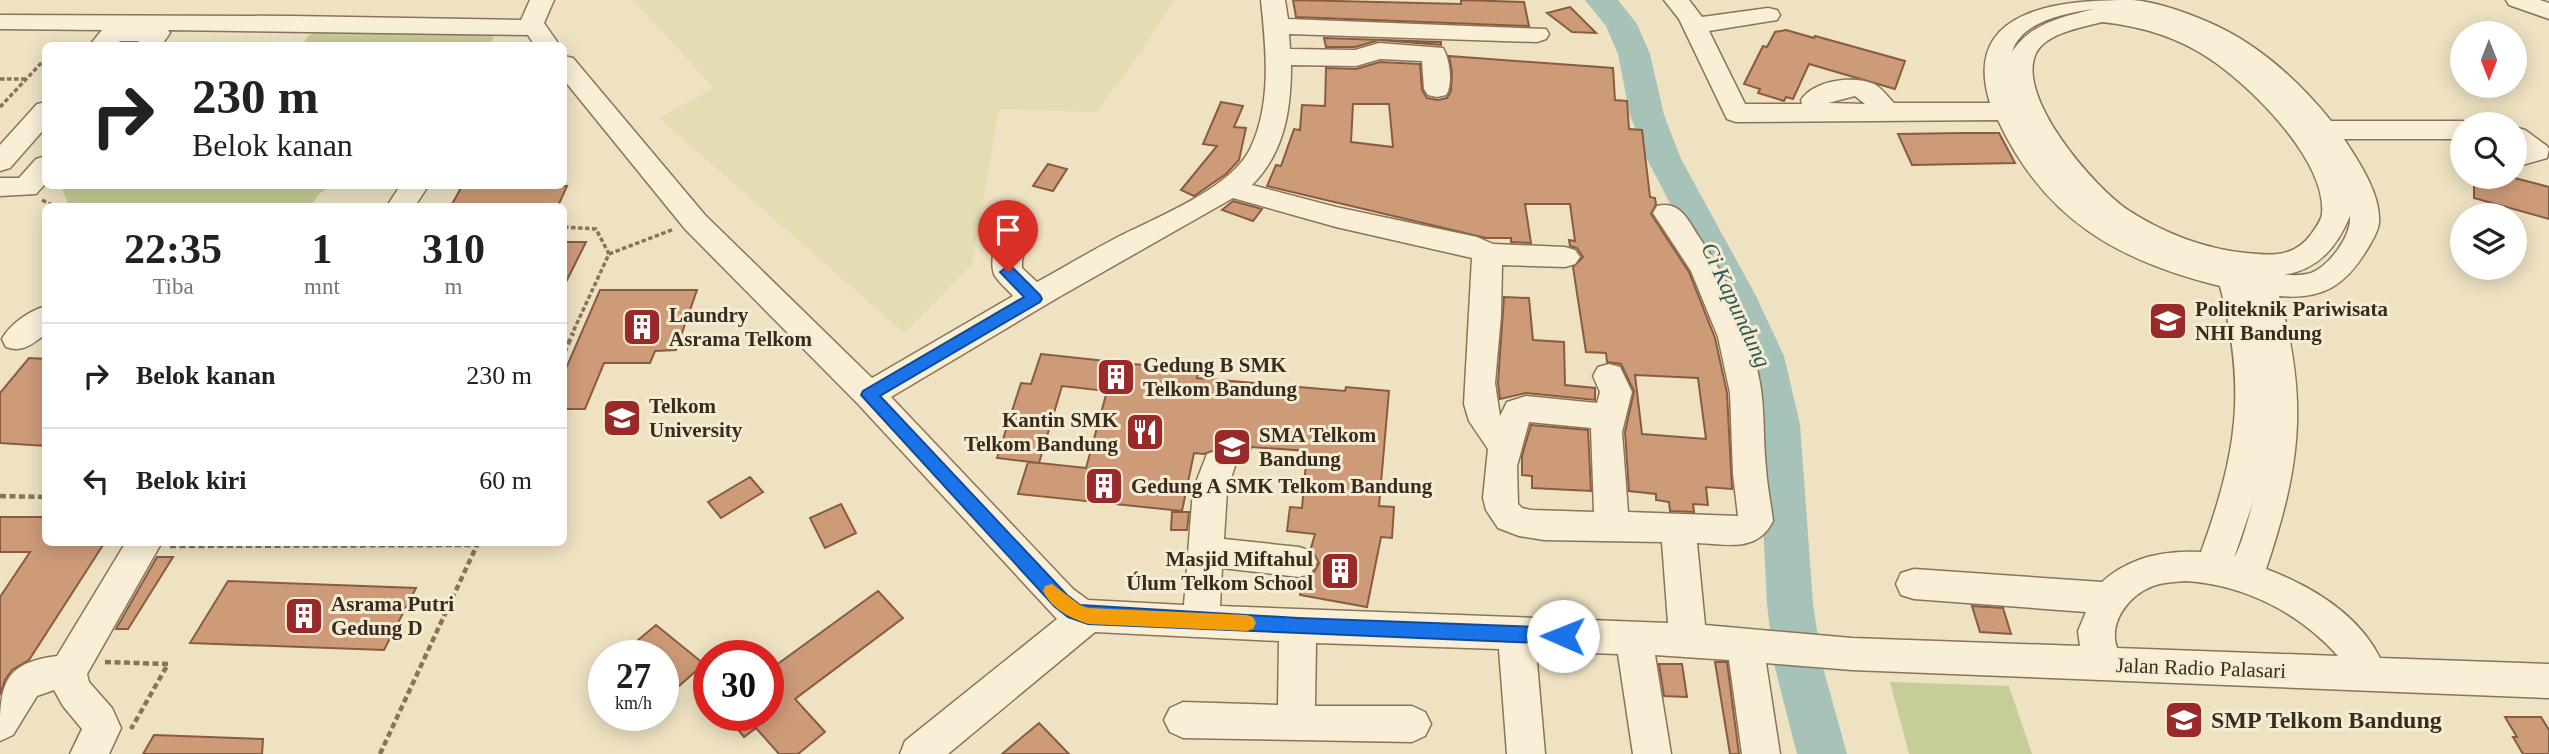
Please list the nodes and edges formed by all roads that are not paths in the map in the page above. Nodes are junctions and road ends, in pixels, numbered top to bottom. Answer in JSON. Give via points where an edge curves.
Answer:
{"nodes":[{"id":1,"x":166,"y":0,"type":"edge"},
{"id":2,"x":542,"y":0,"type":"edge"},
{"id":3,"x":1676,"y":0,"type":"edge"},
{"id":4,"x":1718,"y":0,"type":"edge"},
{"id":5,"x":2518,"y":0,"type":"edge"},
{"id":6,"x":2071,"y":9,"type":"edge"},
{"id":7,"x":2549,"y":12,"type":"edge"},
{"id":8,"x":1275,"y":13,"type":"edge"},
{"id":9,"x":1768,"y":15,"type":"dead end"},
{"id":10,"x":0,"y":22,"type":"edge"},
{"id":11,"x":1700,"y":25,"type":"junction"},
{"id":12,"x":523,"y":27,"type":"edge"},
{"id":13,"x":144,"y":33,"type":"edge"},
{"id":14,"x":1537,"y":34,"type":"dead end"},
{"id":15,"x":105,"y":42,"type":"edge"},
{"id":16,"x":1279,"y":57,"type":"junction"},
{"id":17,"x":567,"y":68,"type":"edge"},
{"id":18,"x":1437,"y":89,"type":"dead end"},
{"id":19,"x":2019,"y":111,"type":"junction"},
{"id":20,"x":42,"y":115,"type":"edge"},
{"id":21,"x":2314,"y":130,"type":"junction"},
{"id":22,"x":2527,"y":130,"type":"edge"},
{"id":23,"x":2549,"y":130,"type":"edge"},
{"id":24,"x":2450,"y":133,"type":"edge"},
{"id":25,"x":2527,"y":145,"type":"edge"},
{"id":26,"x":2527,"y":155,"type":"edge"},
{"id":27,"x":0,"y":162,"type":"edge"},
{"id":28,"x":42,"y":169,"type":"edge"},
{"id":29,"x":0,"y":187,"type":"edge"},
{"id":30,"x":1230,"y":188,"type":"junction"},
{"id":31,"x":1667,"y":213,"type":"dead end"},
{"id":32,"x":1018,"y":219,"type":"dead end"},
{"id":33,"x":1487,"y":254,"type":"junction"},
{"id":34,"x":1565,"y":257,"type":"dead end"},
{"id":35,"x":2198,"y":262,"type":"junction"},
{"id":36,"x":2247,"y":281,"type":"junction"},
{"id":37,"x":1035,"y":299,"type":"junction"},
{"id":38,"x":42,"y":320,"type":"edge"},
{"id":39,"x":17,"y":340,"type":"dead end"},
{"id":40,"x":1609,"y":376,"type":"dead end"},
{"id":41,"x":869,"y":395,"type":"junction"},
{"id":42,"x":1609,"y":417,"type":"junction"},
{"id":43,"x":1503,"y":445,"type":"junction"},
{"id":44,"x":1219,"y":463,"type":"dead end"},
{"id":45,"x":1612,"y":526,"type":"junction"},
{"id":46,"x":1678,"y":530,"type":"junction"},
{"id":47,"x":143,"y":546,"type":"edge"},
{"id":48,"x":1208,"y":552,"type":"junction"},
{"id":49,"x":1300,"y":562,"type":"dead end"},
{"id":50,"x":2229,"y":572,"type":"junction"},
{"id":51,"x":1914,"y":584,"type":"dead end"},
{"id":52,"x":2108,"y":598,"type":"junction"},
{"id":53,"x":1088,"y":616,"type":"junction"},
{"id":54,"x":1201,"y":620,"type":"junction"},
{"id":55,"x":1298,"y":626,"type":"junction"},
{"id":56,"x":1516,"y":635,"type":"junction"},
{"id":57,"x":1634,"y":637,"type":"junction"},
{"id":58,"x":1688,"y":640,"type":"junction"},
{"id":59,"x":1762,"y":648,"type":"junction"},
{"id":60,"x":2106,"y":664,"type":"junction"},
{"id":61,"x":82,"y":667,"type":"junction"},
{"id":62,"x":2369,"y":674,"type":"junction"},
{"id":63,"x":2549,"y":681,"type":"edge"},
{"id":64,"x":1182,"y":720,"type":"dead end"},
{"id":65,"x":0,"y":723,"type":"edge"},
{"id":66,"x":1296,"y":723,"type":"junction"},
{"id":67,"x":1412,"y":724,"type":"dead end"},
{"id":68,"x":89,"y":754,"type":"edge"},
{"id":69,"x":919,"y":754,"type":"edge"},
{"id":70,"x":1526,"y":754,"type":"edge"},
{"id":71,"x":1652,"y":754,"type":"edge"},
{"id":72,"x":1761,"y":754,"type":"edge"}],
"edges":[{"from":1,"to":13,"type":"street"},
{"from":2,"to":12,"type":"street"},
{"from":3,"to":11,"type":"street"},
{"from":4,"to":11,"type":"street"},
{"from":5,"to":7,"type":"street"},
{"from":6,"to":19,"type":"street","via":[[2017,26],[2000,45],[1995,66]]},
{"from":6,"to":21,"type":"street","via":[[2092,2],[2125,4],[2196,26],[2234,45],[2266,71]]},
{"from":8,"to":14,"type":"street"},
{"from":8,"to":16,"type":"street"},
{"from":9,"to":11,"type":"street"},
{"from":10,"to":13,"type":"street"},
{"from":11,"to":19,"type":"street","via":[[1736,113],[1819,112],[1814,100],[1820,94],[1855,88],[1867,91],[1886,112]]},
{"from":12,"to":13,"type":"street"},
{"from":13,"to":15,"type":"street","via":[[113,33]]},
{"from":16,"to":18,"type":"street","via":[[1356,58],[1379,51],[1434,54]]},
{"from":16,"to":30,"type":"street","via":[[1270,130],[1254,167]]},
{"from":17,"to":41,"type":"street","via":[[695,222]]},
{"from":19,"to":35,"type":"street","via":[[2030,152],[2061,192],[2097,224],[2140,249]]},
{"from":20,"to":27,"type":"street"},
{"from":21,"to":24,"type":"street"},
{"from":21,"to":35,"type":"street","via":[[2336,216],[2320,244],[2302,261],[2284,267]]},
{"from":21,"to":36,"type":"street","via":[[2348,166],[2361,198],[2365,226],[2348,257],[2327,278],[2300,286]]},
{"from":22,"to":23,"type":"street"},
{"from":25,"to":26,"type":"street","via":[[2537,152]]},
{"from":28,"to":29,"type":"street","via":[[26,187]]},
{"from":30,"to":33,"type":"street","via":[[1477,247]]},
{"from":30,"to":37,"type":"street"},
{"from":31,"to":46,"type":"street","via":[[1723,307],[1738,354],[1756,521],[1747,530]]},
{"from":32,"to":37,"type":"street","via":[[1008,272]]},
{"from":33,"to":34,"type":"street"},
{"from":33,"to":43,"type":"street","via":[[1480,404],[1485,421]]},
{"from":35,"to":36,"type":"street"},
{"from":36,"to":50,"type":"street","via":[[2274,329],[2282,388],[2281,450],[2269,508]]},
{"from":37,"to":41,"type":"street"},
{"from":38,"to":39,"type":"street"},
{"from":40,"to":42,"type":"street","via":[[1616,392]]},
{"from":41,"to":53,"type":"street","via":[[1060,600]]},
{"from":42,"to":43,"type":"street","via":[[1518,411]]},
{"from":42,"to":45,"type":"street"},
{"from":43,"to":45,"type":"street","via":[[1502,509],[1509,517],[1552,525]]},
{"from":44,"to":48,"type":"street","via":[[1210,490]]},
{"from":45,"to":46,"type":"street"},
{"from":46,"to":58,"type":"street"},
{"from":47,"to":61,"type":"street"},
{"from":48,"to":49,"type":"street"},
{"from":48,"to":54,"type":"street"},
{"from":50,"to":52,"type":"street","via":[[2169,567],[2133,577]]},
{"from":50,"to":62,"type":"street","via":[[2286,594],[2322,618],[2354,648]]},
{"from":51,"to":52,"type":"street"},
{"from":52,"to":60,"type":"street","via":[[2095,634]]},
{"from":53,"to":54,"type":"street","name":"Jalan Radio Palasari"},
{"from":53,"to":69,"type":"street"},
{"from":54,"to":55,"type":"street","name":"Jalan Radio Palasari"},
{"from":55,"to":56,"type":"street","name":"Jalan Radio Palasari"},
{"from":55,"to":66,"type":"street"},
{"from":56,"to":57,"type":"street","name":"Jalan Radio Palasari"},
{"from":56,"to":70,"type":"street"},
{"from":57,"to":58,"type":"street","name":"Jalan Radio Palasari"},
{"from":57,"to":71,"type":"street"},
{"from":58,"to":59,"type":"street","name":"Jalan Radio Palasari"},
{"from":59,"to":60,"type":"street","name":"Jalan Radio Palasari"},
{"from":59,"to":72,"type":"street"},
{"from":60,"to":62,"type":"street","name":"Jalan Radio Palasari"},
{"from":61,"to":65,"type":"street","via":[[27,679]]},
{"from":61,"to":68,"type":"street","via":[[69,684],[102,728]]},
{"from":62,"to":63,"type":"street","name":"Jalan Radio Palasari"},
{"from":64,"to":66,"type":"street"},
{"from":66,"to":67,"type":"street"}]}
